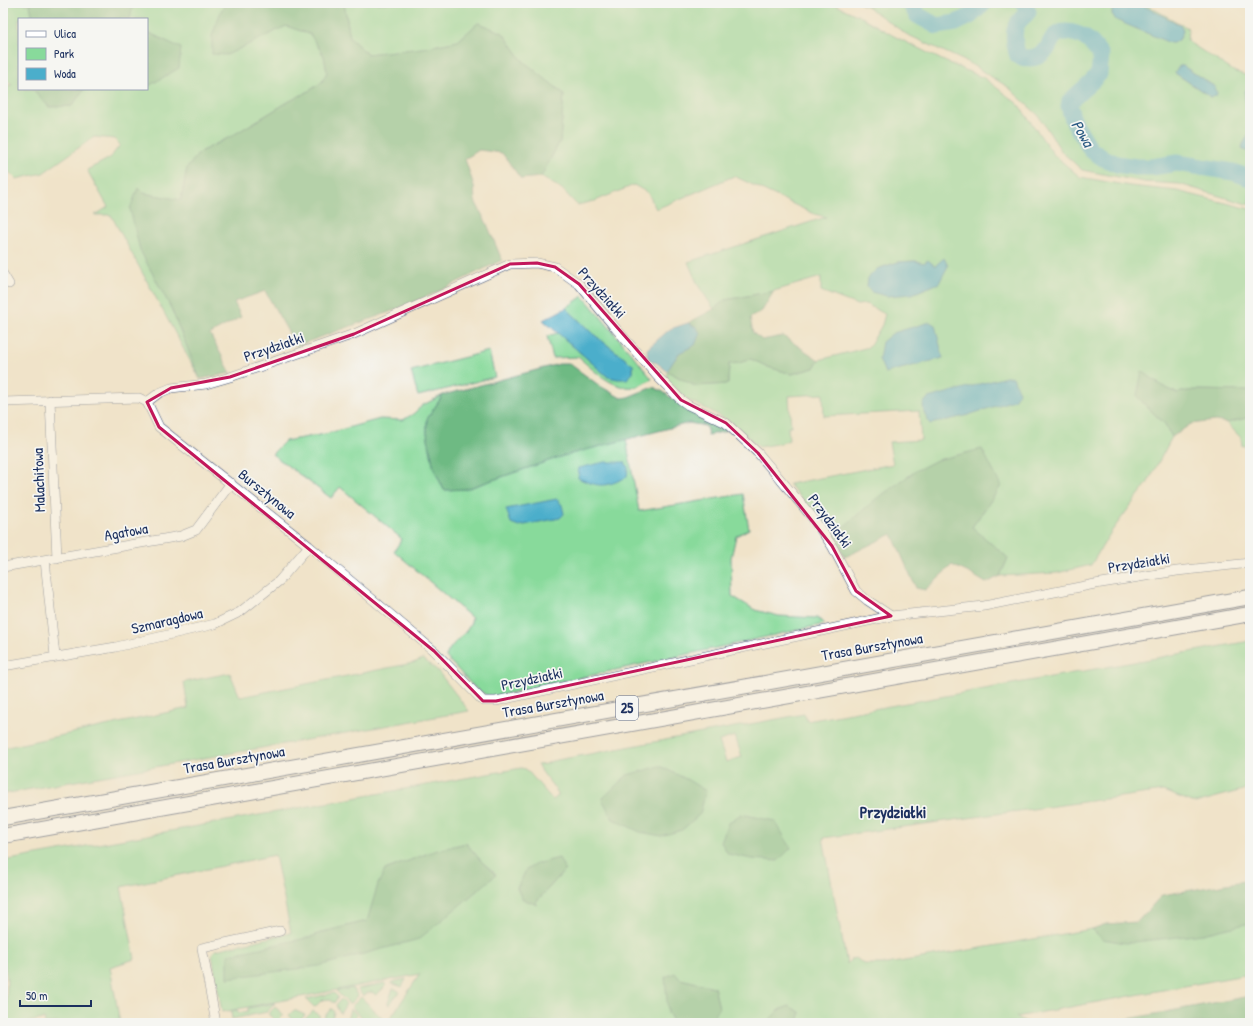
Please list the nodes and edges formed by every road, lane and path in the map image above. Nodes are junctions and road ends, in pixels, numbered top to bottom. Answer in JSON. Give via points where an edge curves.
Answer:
{"nodes":[{"id":1,"x":3,"y":274,"type":"edge"},
{"id":2,"x":9,"y":284,"type":"dead end"},
{"id":3,"x":50,"y":400,"type":"junction"},
{"id":4,"x":3,"y":402,"type":"edge"},
{"id":5,"x":147,"y":402,"type":"junction"},
{"id":6,"x":231,"y":484,"type":"junction"},
{"id":7,"x":309,"y":546,"type":"junction"},
{"id":8,"x":57,"y":558,"type":"junction"},
{"id":9,"x":45,"y":560,"type":"junction"},
{"id":10,"x":1250,"y":563,"type":"edge"},
{"id":11,"x":3,"y":567,"type":"edge"},
{"id":12,"x":1250,"y":597,"type":"edge"},
{"id":13,"x":1250,"y":614,"type":"edge"},
{"id":14,"x":891,"y":616,"type":"junction"},
{"id":15,"x":55,"y":656,"type":"junction"},
{"id":16,"x":3,"y":666,"type":"edge"},
{"id":17,"x":483,"y":701,"type":"joint"},
{"id":18,"x":3,"y":818,"type":"edge"},
{"id":19,"x":3,"y":836,"type":"edge"},
{"id":20,"x":280,"y":931,"type":"dead end"},
{"id":21,"x":216,"y":1023,"type":"edge"}],
"edges":[{"from":1,"to":2,"type":"street"},
{"from":3,"to":4,"type":"street"},
{"from":3,"to":5,"type":"street","via":[[139,398]]},
{"from":3,"to":8,"type":"street","name":"Malachitowa"},
{"from":5,"to":6,"type":"street","name":"Bursztynowa","via":[[159,427]]},
{"from":5,"to":14,"type":"street","name":"Przydziałki","via":[[158,393],[171,388],[206,384],[230,377],[354,334],[510,264],[536,263],[554,267],[579,284],[642,359],[681,400],[726,423],[758,453],[813,518],[841,560],[856,591]]},
{"from":6,"to":7,"type":"street","name":"Bursztynowa"},
{"from":6,"to":8,"type":"street","name":"Agatowa","via":[[196,530],[181,536]]},
{"from":7,"to":15,"type":"street","name":"Szmaragdowa","via":[[279,582],[240,612],[215,624],[116,646]]},
{"from":7,"to":17,"type":"street","name":"Bursztynowa","via":[[434,651]]},
{"from":8,"to":9,"type":"street","name":"Agatowa"},
{"from":9,"to":11,"type":"street","name":"Agatowa"},
{"from":9,"to":15,"type":"street"},
{"from":10,"to":14,"type":"street","name":"Przydziałki","via":[[1095,584],[984,606]]},
{"from":12,"to":18,"type":"main road","name":"Trasa Bursztynowa","number":"25"},
{"from":13,"to":19,"type":"main road","number":"25"},
{"from":14,"to":17,"type":"street","name":"Przydziałki","via":[[496,701]]},
{"from":15,"to":16,"type":"street","name":"Szmaragdowa"},
{"from":20,"to":21,"type":"street","via":[[202,948]]}]}
